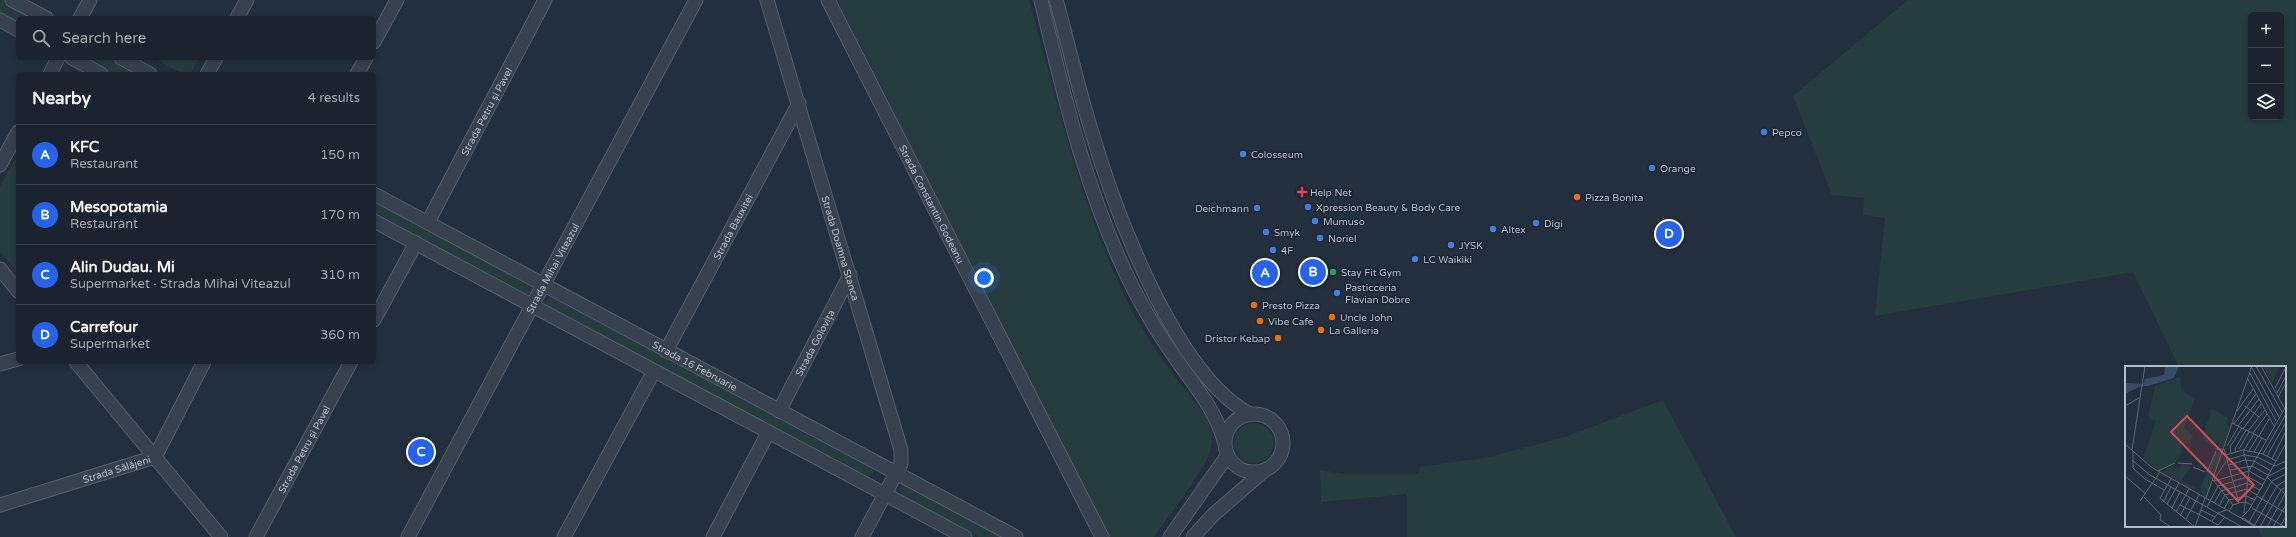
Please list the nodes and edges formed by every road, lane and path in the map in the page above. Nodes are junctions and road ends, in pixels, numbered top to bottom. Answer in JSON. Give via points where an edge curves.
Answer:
{"nodes":[{"id":1,"x":12,"y":0,"type":"edge"},
{"id":2,"x":90,"y":0,"type":"edge"},
{"id":3,"x":247,"y":0,"type":"edge"},
{"id":4,"x":397,"y":0,"type":"edge"},
{"id":5,"x":545,"y":0,"type":"edge"},
{"id":6,"x":696,"y":0,"type":"edge"},
{"id":7,"x":767,"y":0,"type":"edge"},
{"id":8,"x":828,"y":0,"type":"edge"},
{"id":9,"x":1041,"y":0,"type":"edge"},
{"id":10,"x":1056,"y":0,"type":"edge"},
{"id":11,"x":42,"y":16,"type":"edge"},
{"id":12,"x":81,"y":16,"type":"edge"},
{"id":13,"x":238,"y":16,"type":"edge"},
{"id":14,"x":0,"y":20,"type":"edge"},
{"id":15,"x":16,"y":29,"type":"edge"},
{"id":16,"x":376,"y":38,"type":"edge"},
{"id":17,"x":57,"y":60,"type":"edge"},
{"id":18,"x":76,"y":60,"type":"edge"},
{"id":19,"x":125,"y":60,"type":"edge"},
{"id":20,"x":215,"y":60,"type":"edge"},
{"id":21,"x":365,"y":60,"type":"edge"},
{"id":22,"x":51,"y":72,"type":"edge"},
{"id":23,"x":97,"y":72,"type":"edge"},
{"id":24,"x":146,"y":72,"type":"edge"},
{"id":25,"x":209,"y":72,"type":"edge"},
{"id":26,"x":358,"y":72,"type":"edge"},
{"id":27,"x":799,"y":103,"type":"junction"},
{"id":28,"x":16,"y":136,"type":"edge"},
{"id":29,"x":0,"y":166,"type":"edge"},
{"id":30,"x":376,"y":195,"type":"edge"},
{"id":31,"x":376,"y":222,"type":"edge"},
{"id":32,"x":428,"y":222,"type":"junction"},
{"id":33,"x":416,"y":243,"type":"junction"},
{"id":34,"x":0,"y":269,"type":"edge"},
{"id":35,"x":850,"y":274,"type":"junction"},
{"id":36,"x":544,"y":284,"type":"junction"},
{"id":37,"x":16,"y":289,"type":"edge"},
{"id":38,"x":533,"y":304,"type":"junction"},
{"id":39,"x":376,"y":316,"type":"edge"},
{"id":40,"x":666,"y":350,"type":"junction"},
{"id":41,"x":16,"y":360,"type":"edge"},
{"id":42,"x":0,"y":364,"type":"edge"},
{"id":43,"x":78,"y":364,"type":"edge"},
{"id":44,"x":203,"y":364,"type":"edge"},
{"id":45,"x":350,"y":364,"type":"edge"},
{"id":46,"x":654,"y":371,"type":"junction"},
{"id":47,"x":779,"y":411,"type":"junction"},
{"id":48,"x":1250,"y":414,"type":"junction"},
{"id":49,"x":768,"y":434,"type":"junction"},
{"id":50,"x":1224,"y":441,"type":"junction"},
{"id":51,"x":1227,"y":456,"type":"junction"},
{"id":52,"x":155,"y":457,"type":"junction"},
{"id":53,"x":1265,"y":470,"type":"junction"},
{"id":54,"x":897,"y":472,"type":"junction"},
{"id":55,"x":885,"y":494,"type":"junction"},
{"id":56,"x":0,"y":506,"type":"edge"},
{"id":57,"x":221,"y":537,"type":"edge"},
{"id":58,"x":256,"y":537,"type":"edge"},
{"id":59,"x":408,"y":537,"type":"edge"},
{"id":60,"x":564,"y":537,"type":"edge"},
{"id":61,"x":713,"y":537,"type":"edge"},
{"id":62,"x":862,"y":537,"type":"edge"},
{"id":63,"x":965,"y":537,"type":"edge"},
{"id":64,"x":1016,"y":537,"type":"edge"},
{"id":65,"x":1102,"y":537,"type":"edge"},
{"id":66,"x":1170,"y":537,"type":"edge"},
{"id":67,"x":1193,"y":537,"type":"edge"}],
"edges":[{"from":1,"to":11,"type":"street"},
{"from":2,"to":12,"type":"street"},
{"from":3,"to":13,"type":"street"},
{"from":4,"to":16,"type":"street"},
{"from":5,"to":32,"type":"street","name":"Strada Petru și Pavel"},
{"from":6,"to":36,"type":"street","name":"Strada Mihai Viteazul"},
{"from":7,"to":27,"type":"street","name":"Strada Doamna Stanca"},
{"from":8,"to":65,"type":"street","name":"Strada Constantin Godeanu"},
{"from":9,"to":50,"type":"street","via":[[1063,94],[1107,228],[1150,322],[1211,408]]},
{"from":10,"to":48,"type":"street","via":[[1090,126],[1120,213],[1160,306],[1203,372],[1232,404]]},
{"from":14,"to":15,"type":"street"},
{"from":17,"to":22,"type":"street"},
{"from":18,"to":23,"type":"street"},
{"from":19,"to":24,"type":"street"},
{"from":20,"to":25,"type":"street"},
{"from":21,"to":26,"type":"street"},
{"from":27,"to":35,"type":"street","name":"Strada Doamna Stanca"},
{"from":27,"to":40,"type":"street","name":"Strada Bauxitei"},
{"from":28,"to":29,"type":"street"},
{"from":30,"to":32,"type":"street","name":"Strada 16 Februarie"},
{"from":31,"to":33,"type":"street"},
{"from":32,"to":36,"type":"street","name":"Strada 16 Februarie"},
{"from":33,"to":38,"type":"street"},
{"from":33,"to":39,"type":"street"},
{"from":34,"to":37,"type":"street"},
{"from":35,"to":47,"type":"street","name":"Strada Golovița"},
{"from":35,"to":54,"type":"street","name":"Strada Doamna Stanca","via":[[901,450],[901,464]]},
{"from":36,"to":38,"type":"street","name":"Strada Mihai Viteazul"},
{"from":36,"to":40,"type":"street","name":"Strada 16 Februarie"},
{"from":38,"to":46,"type":"street"},
{"from":38,"to":59,"type":"street","name":"Strada Mihai Viteazul"},
{"from":40,"to":47,"type":"street","name":"Strada 16 Februarie"},
{"from":41,"to":42,"type":"street"},
{"from":43,"to":52,"type":"street"},
{"from":44,"to":52,"type":"street","name":"Strada Sălăjeni"},
{"from":45,"to":58,"type":"street","name":"Strada Petru și Pavel"},
{"from":46,"to":49,"type":"street"},
{"from":46,"to":60,"type":"street"},
{"from":47,"to":54,"type":"street","name":"Strada 16 Februarie"},
{"from":48,"to":50,"type":"street","via":[[1242,416],[1230,426]]},
{"from":48,"to":53,"type":"street","via":[[1270,418],[1282,434],[1280,456],[1277,462]]},
{"from":49,"to":55,"type":"street"},
{"from":49,"to":61,"type":"street"},
{"from":50,"to":51,"type":"street"},
{"from":51,"to":53,"type":"street","via":[[1239,469],[1248,472]]},
{"from":51,"to":66,"type":"street"},
{"from":52,"to":56,"type":"street","name":"Strada Sălăjeni"},
{"from":52,"to":57,"type":"street"},
{"from":53,"to":67,"type":"street","via":[[1213,515]]},
{"from":54,"to":55,"type":"street","name":"Strada Doamna Stanca"},
{"from":54,"to":64,"type":"street","name":"Strada 16 Februarie"},
{"from":55,"to":62,"type":"street","name":"Strada Doamna Stanca"},
{"from":55,"to":63,"type":"street"}]}
